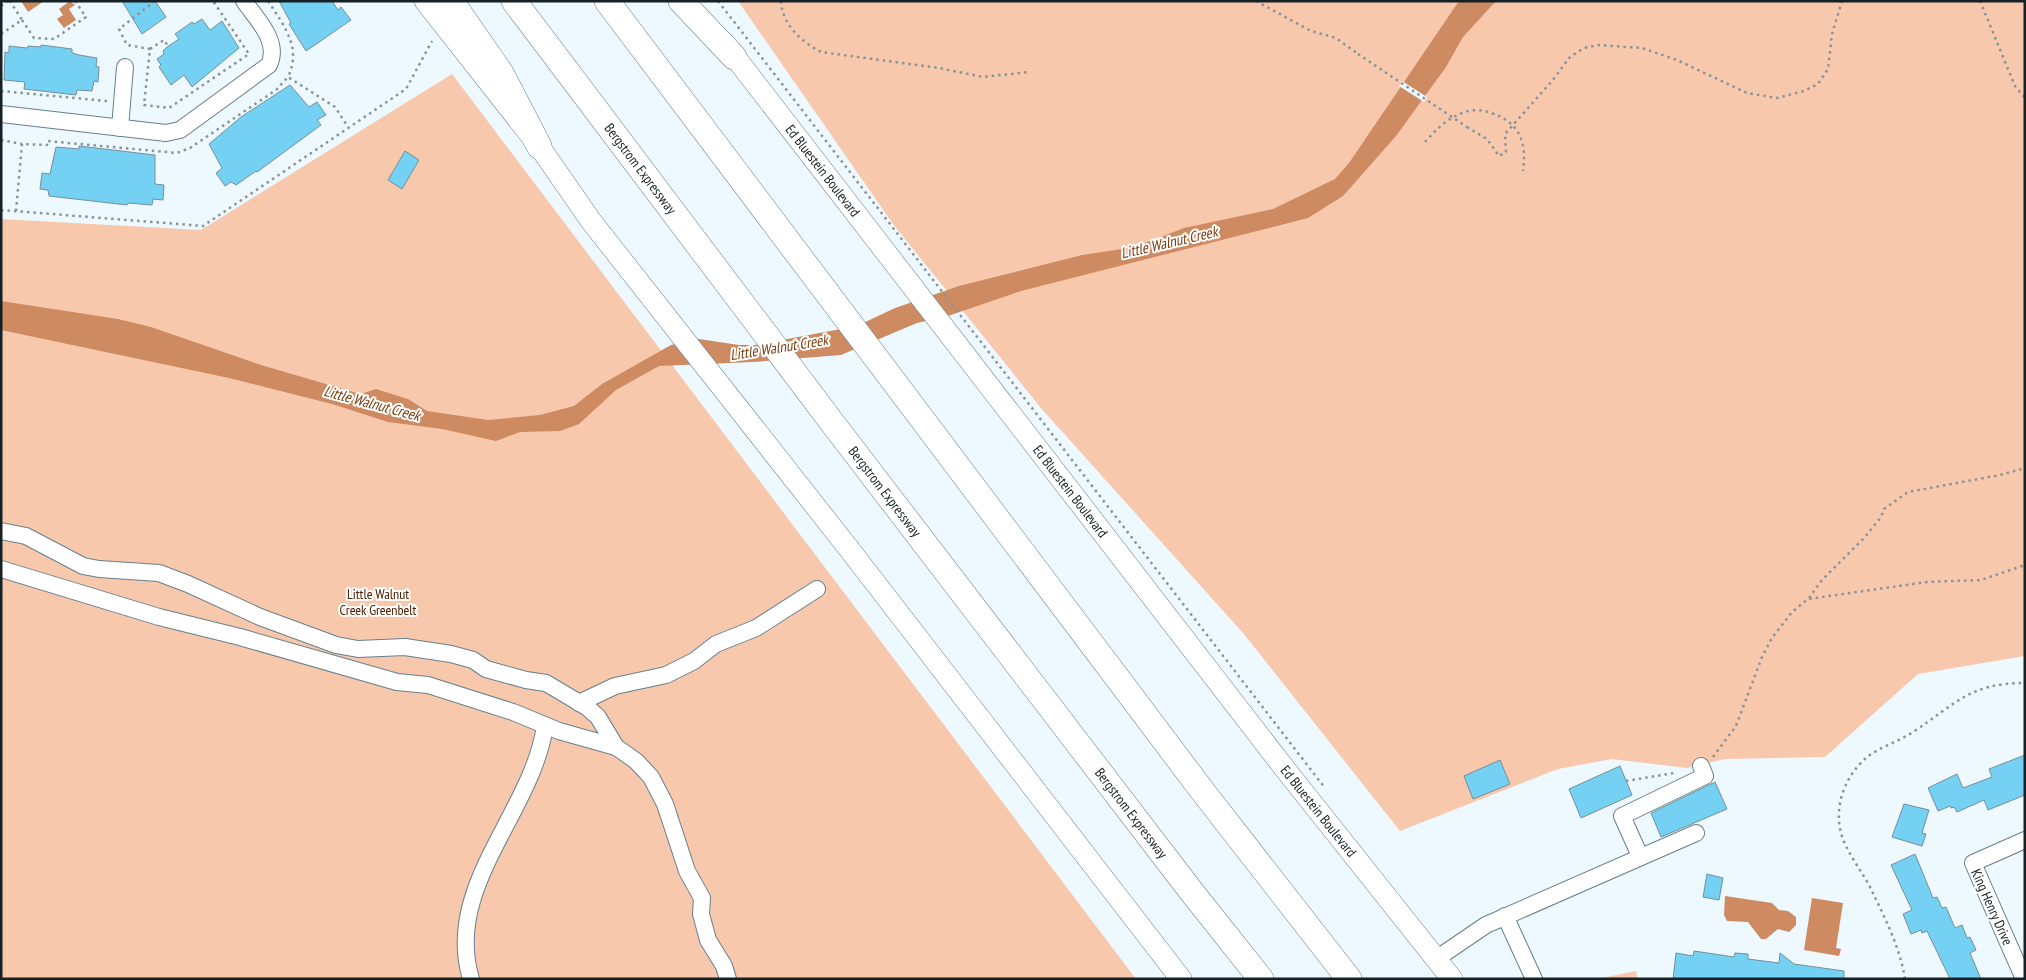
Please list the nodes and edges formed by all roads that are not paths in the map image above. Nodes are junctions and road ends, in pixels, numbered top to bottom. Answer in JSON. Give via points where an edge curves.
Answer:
{"nodes":[{"id":1,"x":244,"y":1,"type":"edge"},
{"id":2,"x":425,"y":1,"type":"edge"},
{"id":3,"x":451,"y":1,"type":"edge"},
{"id":4,"x":514,"y":1,"type":"edge"},
{"id":5,"x":607,"y":1,"type":"edge"},
{"id":6,"x":681,"y":1,"type":"edge"},
{"id":7,"x":692,"y":1,"type":"edge"},
{"id":8,"x":734,"y":57,"type":"junction"},
{"id":9,"x":125,"y":68,"type":"dead end"},
{"id":10,"x":1,"y":114,"type":"edge"},
{"id":11,"x":120,"y":128,"type":"junction"},
{"id":12,"x":539,"y":146,"type":"junction"},
{"id":13,"x":1,"y":531,"type":"edge"},
{"id":14,"x":1,"y":569,"type":"edge"},
{"id":15,"x":817,"y":589,"type":"dead end"},
{"id":16,"x":579,"y":703,"type":"junction"},
{"id":17,"x":545,"y":726,"type":"junction"},
{"id":18,"x":616,"y":746,"type":"junction"},
{"id":19,"x":1701,"y":766,"type":"road end"},
{"id":20,"x":1696,"y":833,"type":"dead end"},
{"id":21,"x":2025,"y":840,"type":"edge"},
{"id":22,"x":1640,"y":856,"type":"junction"},
{"id":23,"x":1505,"y":916,"type":"junction"},
{"id":24,"x":1436,"y":959,"type":"junction"},
{"id":25,"x":471,"y":979,"type":"edge"},
{"id":26,"x":728,"y":979,"type":"edge"},
{"id":27,"x":1181,"y":979,"type":"edge"},
{"id":28,"x":1261,"y":979,"type":"edge"},
{"id":29,"x":1349,"y":979,"type":"edge"},
{"id":30,"x":1452,"y":979,"type":"edge"},
{"id":31,"x":1534,"y":979,"type":"edge"},
{"id":32,"x":2024,"y":979,"type":"edge"}],
"edges":[{"from":1,"to":11,"type":"street","via":[[269,38],[273,50],[273,57],[263,72],[173,133]]},
{"from":2,"to":12,"type":"main road"},
{"from":3,"to":12,"type":"highway","via":[[501,73]]},
{"from":4,"to":28,"type":"highway","name":"Bergstrom Expressway","via":[[717,272]]},
{"from":5,"to":29,"type":"highway","via":[[1204,793]]},
{"from":6,"to":8,"type":"highway"},
{"from":7,"to":8,"type":"main road","name":"Ed Bluestein Boulevard"},
{"from":8,"to":24,"type":"main road","name":"Ed Bluestein Boulevard"},
{"from":9,"to":11,"type":"street"},
{"from":10,"to":11,"type":"street"},
{"from":12,"to":27,"type":"main road","via":[[591,221]]},
{"from":13,"to":16,"type":"street","via":[[26,536],[83,566],[99,570],[159,573],[260,617],[336,645],[451,654],[473,660],[486,668],[546,683]]},
{"from":14,"to":17,"type":"street","via":[[160,617],[397,682],[428,685],[513,712]]},
{"from":15,"to":16,"type":"street","via":[[756,628],[716,644],[694,661],[666,675],[615,686]]},
{"from":16,"to":18,"type":"street","via":[[598,717]]},
{"from":17,"to":18,"type":"street"},
{"from":17,"to":25,"type":"street","via":[[542,750],[525,792],[474,889],[466,926],[466,960]]},
{"from":18,"to":26,"type":"street","via":[[651,777],[665,804],[687,871],[702,898],[701,914],[708,940]]},
{"from":19,"to":22,"type":"street","via":[[1705,776],[1622,816]]},
{"from":20,"to":22,"type":"street"},
{"from":21,"to":32,"type":"street","name":"King Henry Drive","via":[[1973,863]]},
{"from":22,"to":23,"type":"street"},
{"from":23,"to":24,"type":"street"},
{"from":23,"to":31,"type":"street"},
{"from":24,"to":30,"type":"main road","name":"Ed Bluestein Boulevard"}]}
